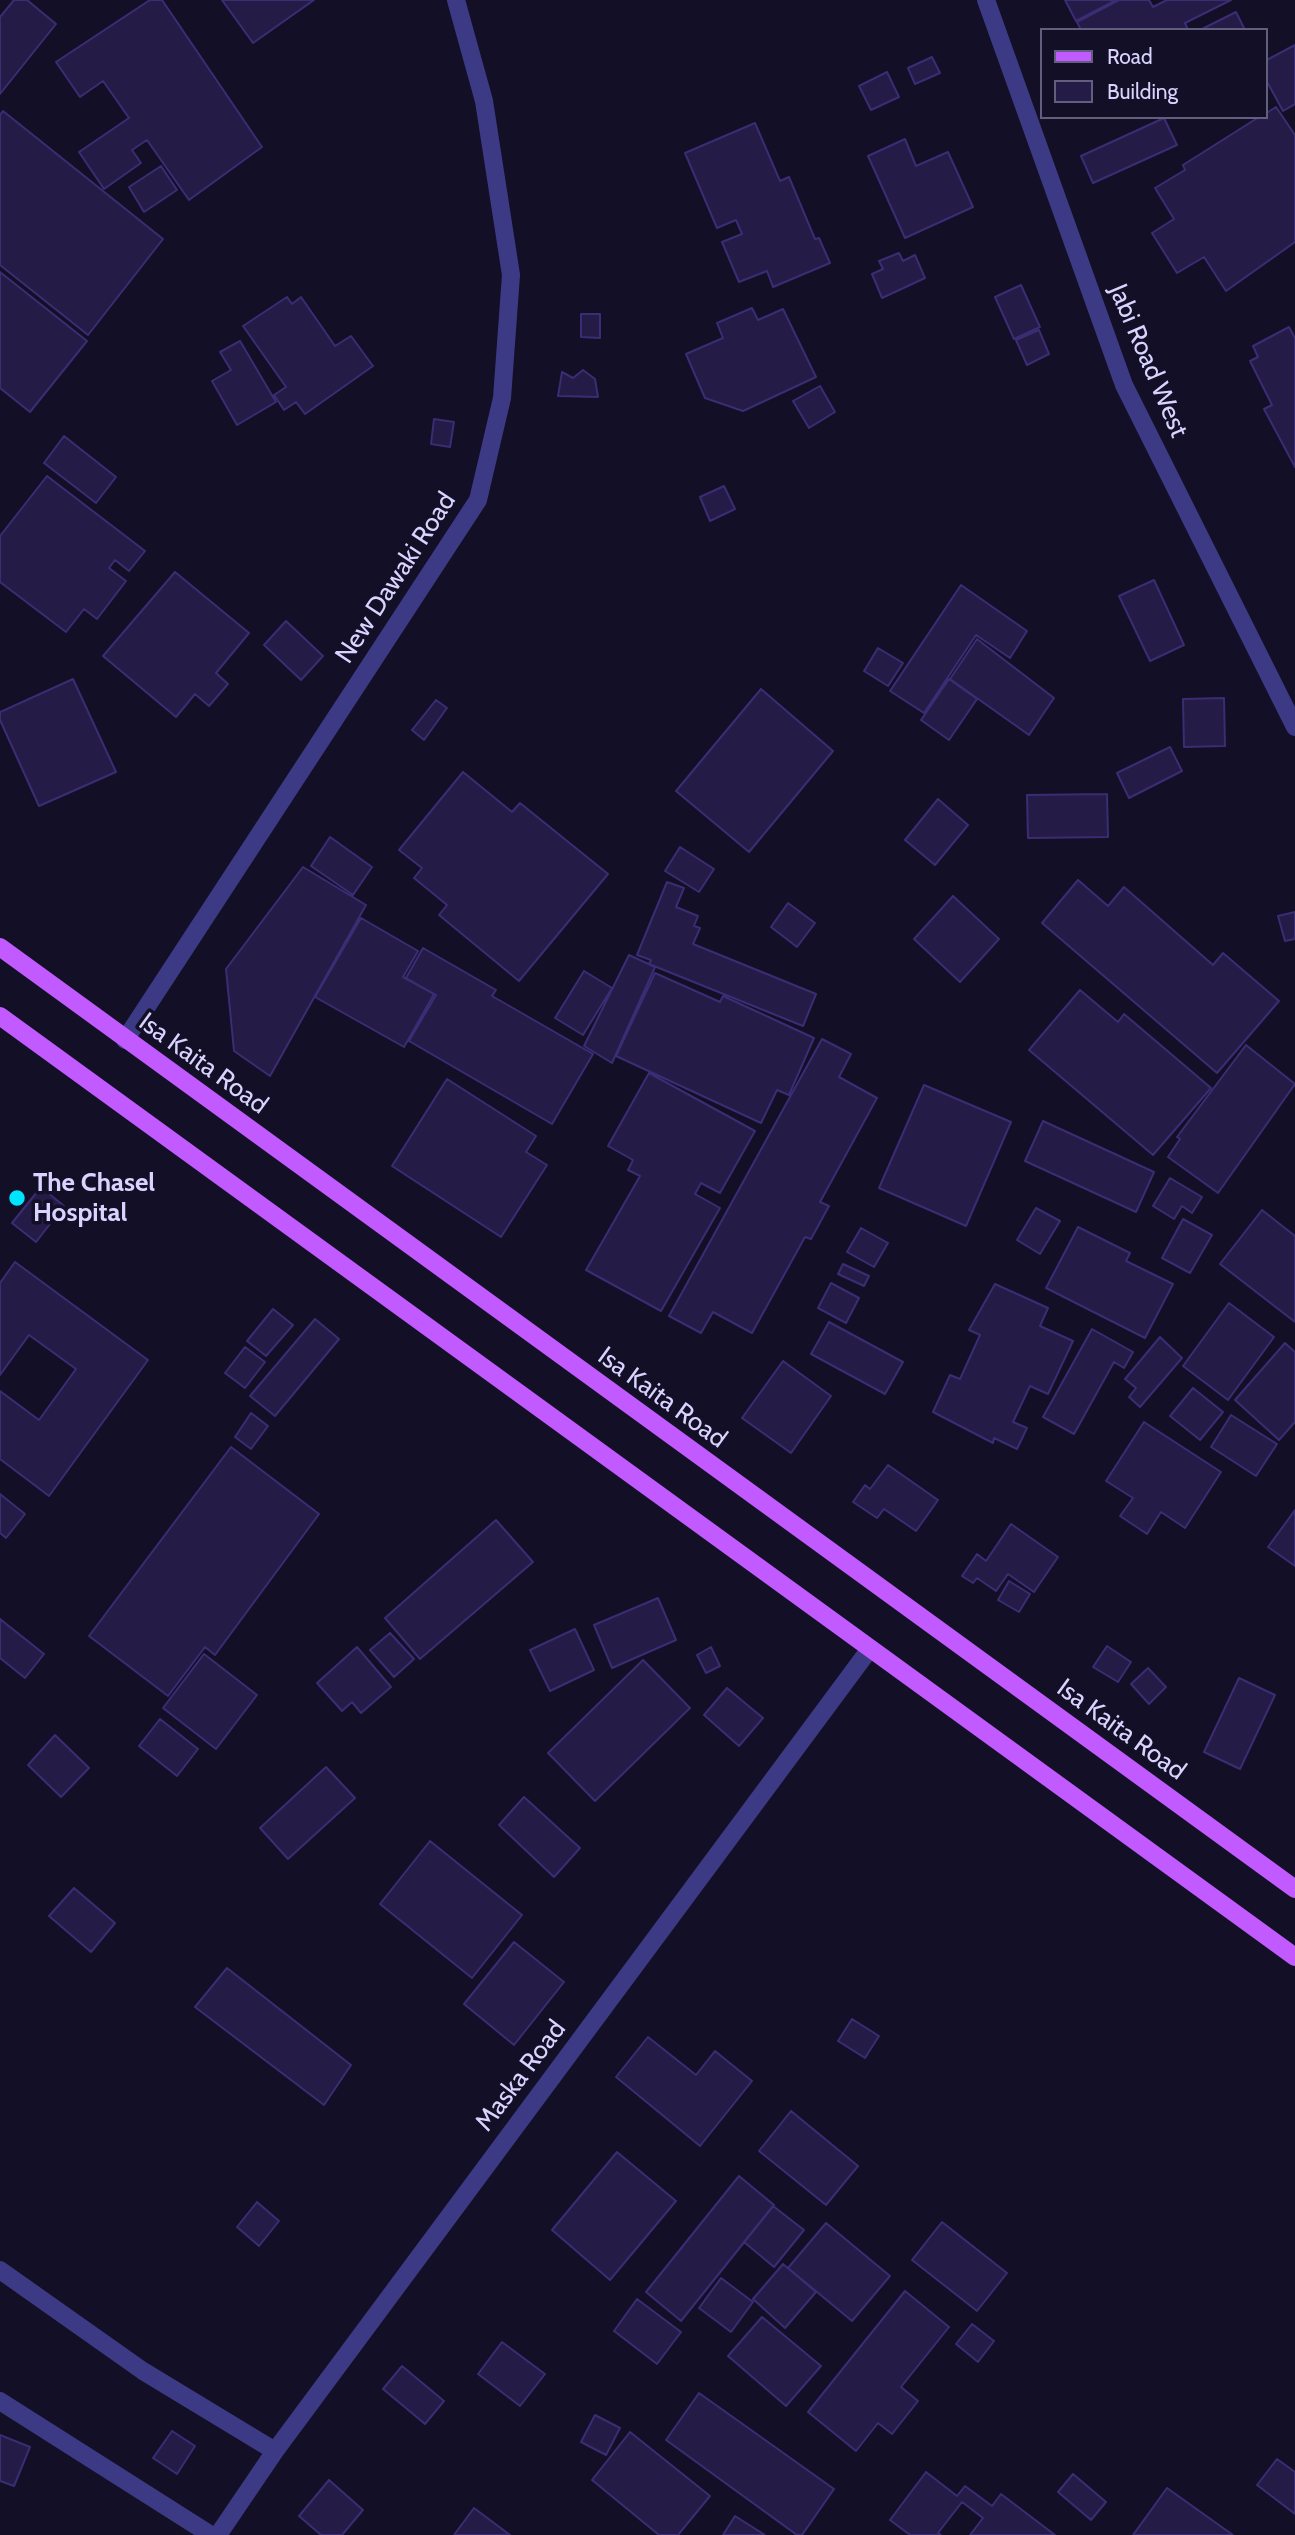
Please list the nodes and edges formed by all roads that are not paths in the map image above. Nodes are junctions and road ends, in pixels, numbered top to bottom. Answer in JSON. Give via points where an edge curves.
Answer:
{"nodes":[{"id":1,"x":456,"y":0,"type":"edge"},
{"id":2,"x":986,"y":0,"type":"edge"},
{"id":3,"x":1295,"y":727,"type":"edge"},
{"id":4,"x":0,"y":947,"type":"edge"},
{"id":5,"x":0,"y":1016,"type":"edge"},
{"id":6,"x":125,"y":1040,"type":"junction"},
{"id":7,"x":869,"y":1650,"type":"junction"},
{"id":8,"x":1295,"y":1889,"type":"edge"},
{"id":9,"x":1295,"y":1957,"type":"edge"},
{"id":10,"x":0,"y":2270,"type":"edge"},
{"id":11,"x":0,"y":2401,"type":"edge"},
{"id":12,"x":275,"y":2451,"type":"junction"},
{"id":13,"x":211,"y":2535,"type":"edge"},
{"id":14,"x":218,"y":2535,"type":"edge"}],
"edges":[{"from":1,"to":6,"type":"street","name":"New Dawaki Road","via":[[484,101],[510,275],[502,398],[478,500]]},
{"from":2,"to":3,"type":"street","name":"Jabi Road West","via":[[1124,385]]},
{"from":4,"to":6,"type":"main road","name":"Isa Kaita Road"},
{"from":5,"to":7,"type":"main road"},
{"from":6,"to":8,"type":"main road","name":"Isa Kaita Road"},
{"from":7,"to":9,"type":"main road"},
{"from":7,"to":12,"type":"street","name":"Maska Road"},
{"from":10,"to":12,"type":"street","via":[[143,2371]]},
{"from":11,"to":13,"type":"street"},
{"from":12,"to":14,"type":"street","name":"Maska Road"}]}
